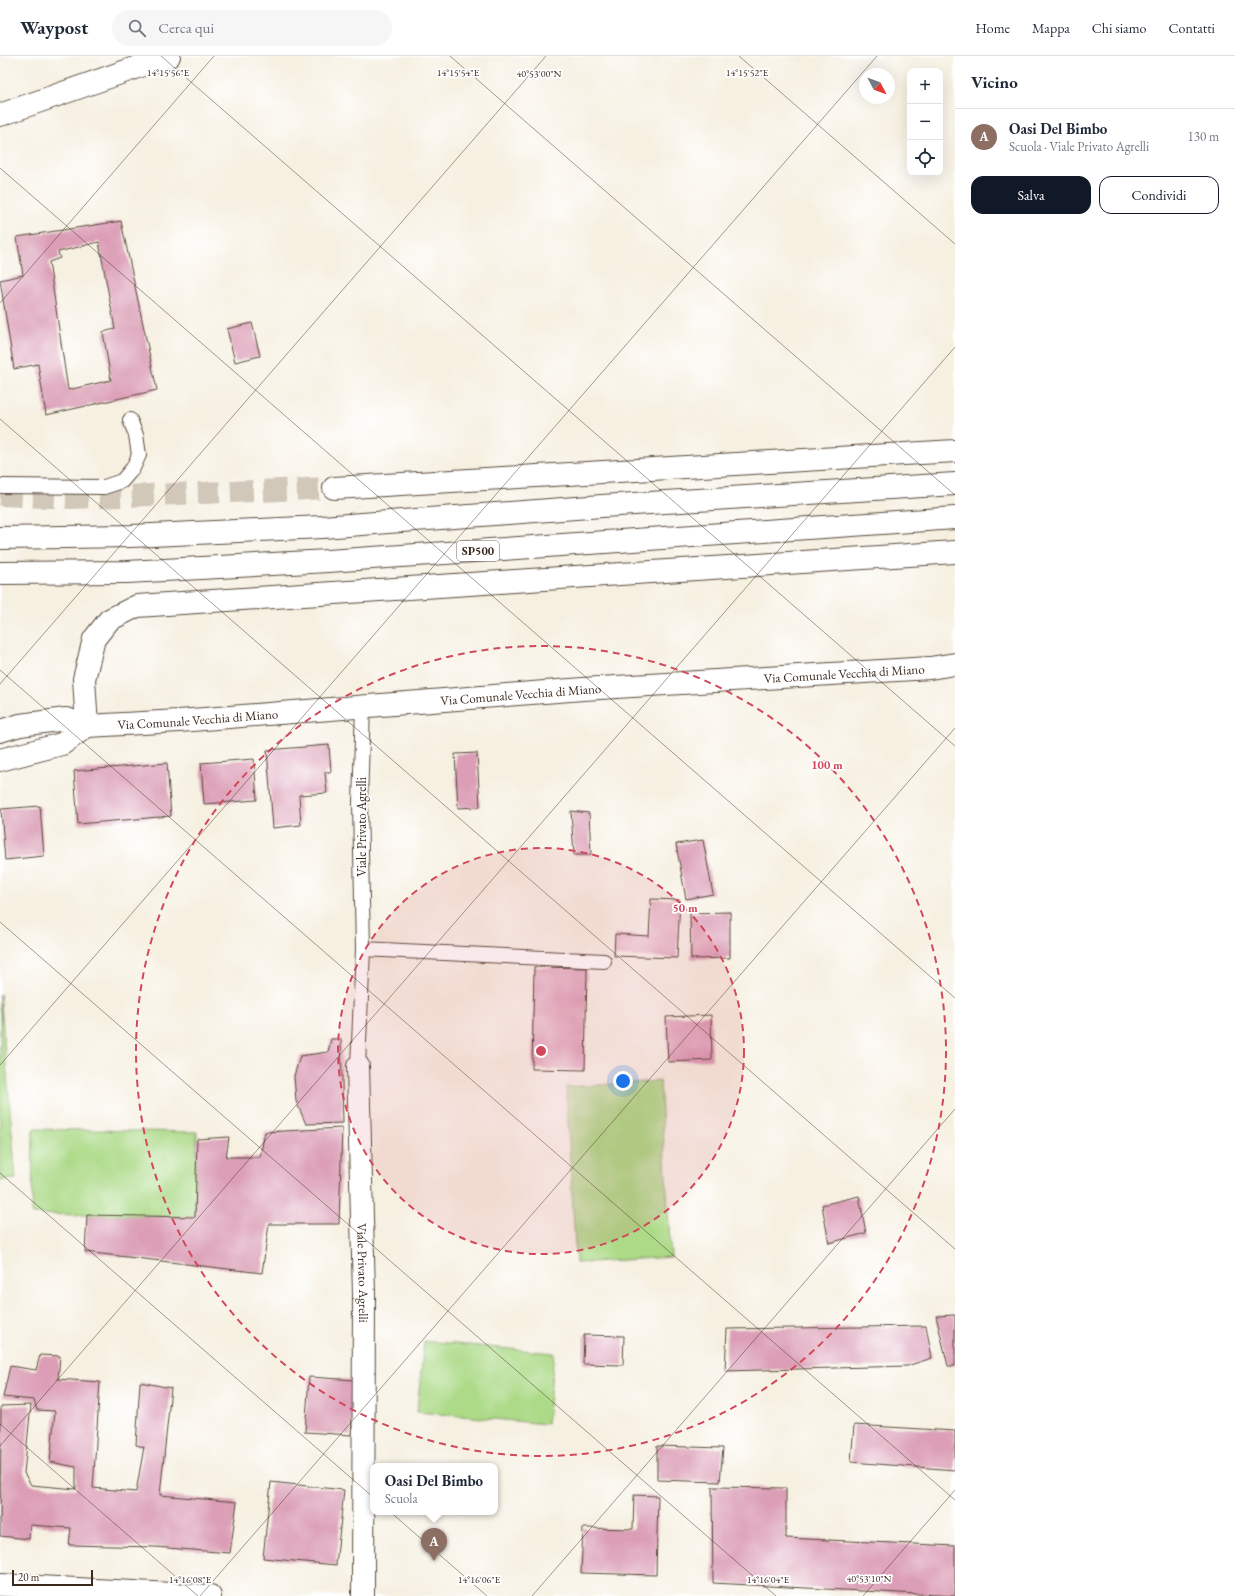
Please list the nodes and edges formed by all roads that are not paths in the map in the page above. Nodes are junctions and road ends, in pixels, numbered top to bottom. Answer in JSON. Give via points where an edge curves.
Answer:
{"nodes":[{"id":1,"x":169,"y":56,"type":"edge"},
{"id":2,"x":0,"y":115,"type":"edge"},
{"id":3,"x":130,"y":420,"type":"dead end"},
{"id":4,"x":955,"y":451,"type":"edge"},
{"id":5,"x":955,"y":484,"type":"edge"},
{"id":6,"x":0,"y":486,"type":"edge"},
{"id":7,"x":334,"y":488,"type":"tunnel mouth"},
{"id":8,"x":955,"y":518,"type":"edge"},
{"id":9,"x":0,"y":538,"type":"edge"},
{"id":10,"x":955,"y":552,"type":"edge"},
{"id":11,"x":0,"y":573,"type":"edge"},
{"id":12,"x":955,"y":664,"type":"edge"},
{"id":13,"x":363,"y":706,"type":"junction"},
{"id":14,"x":87,"y":726,"type":"junction"},
{"id":15,"x":0,"y":731,"type":"edge"},
{"id":16,"x":0,"y":760,"type":"edge"},
{"id":17,"x":363,"y":949,"type":"junction"},
{"id":18,"x":604,"y":961,"type":"dead end"},
{"id":19,"x":358,"y":1066,"type":"joint"},
{"id":20,"x":0,"y":1585,"type":"edge"},
{"id":21,"x":210,"y":1596,"type":"edge"},
{"id":22,"x":363,"y":1596,"type":"edge"}],
"edges":[{"from":1,"to":2,"type":"main road"},
{"from":3,"to":6,"type":"lane","via":[[136,435],[139,455],[133,468],[122,481],[104,487]]},
{"from":4,"to":7,"type":"main road"},
{"from":5,"to":9,"type":"main road","via":[[322,527],[131,536]]},
{"from":8,"to":11,"type":"main road","number":"SP500","via":[[328,561],[127,572]]},
{"from":10,"to":14,"type":"main road","via":[[137,606],[109,620],[94,639],[84,678]]},
{"from":12,"to":13,"type":"main road","name":"Via Comunale Vecchia di Miano","via":[[930,668],[583,689]]},
{"from":13,"to":14,"type":"main road","name":"Via Comunale Vecchia di Miano"},
{"from":13,"to":17,"type":"lane","name":"Viale Privato Agrelli","via":[[360,803]]},
{"from":14,"to":15,"type":"main road","name":"Via Comunale Vecchia di Miano","via":[[66,719]]},
{"from":14,"to":16,"type":"main road","via":[[62,744]]},
{"from":17,"to":18,"type":"lane"},
{"from":17,"to":19,"type":"lane","name":"Viale Privato Agrelli"},
{"from":19,"to":22,"type":"main road","name":"Viale Privato Agrelli","via":[[364,1294]]},
{"from":20,"to":21,"type":"main road"}]}
